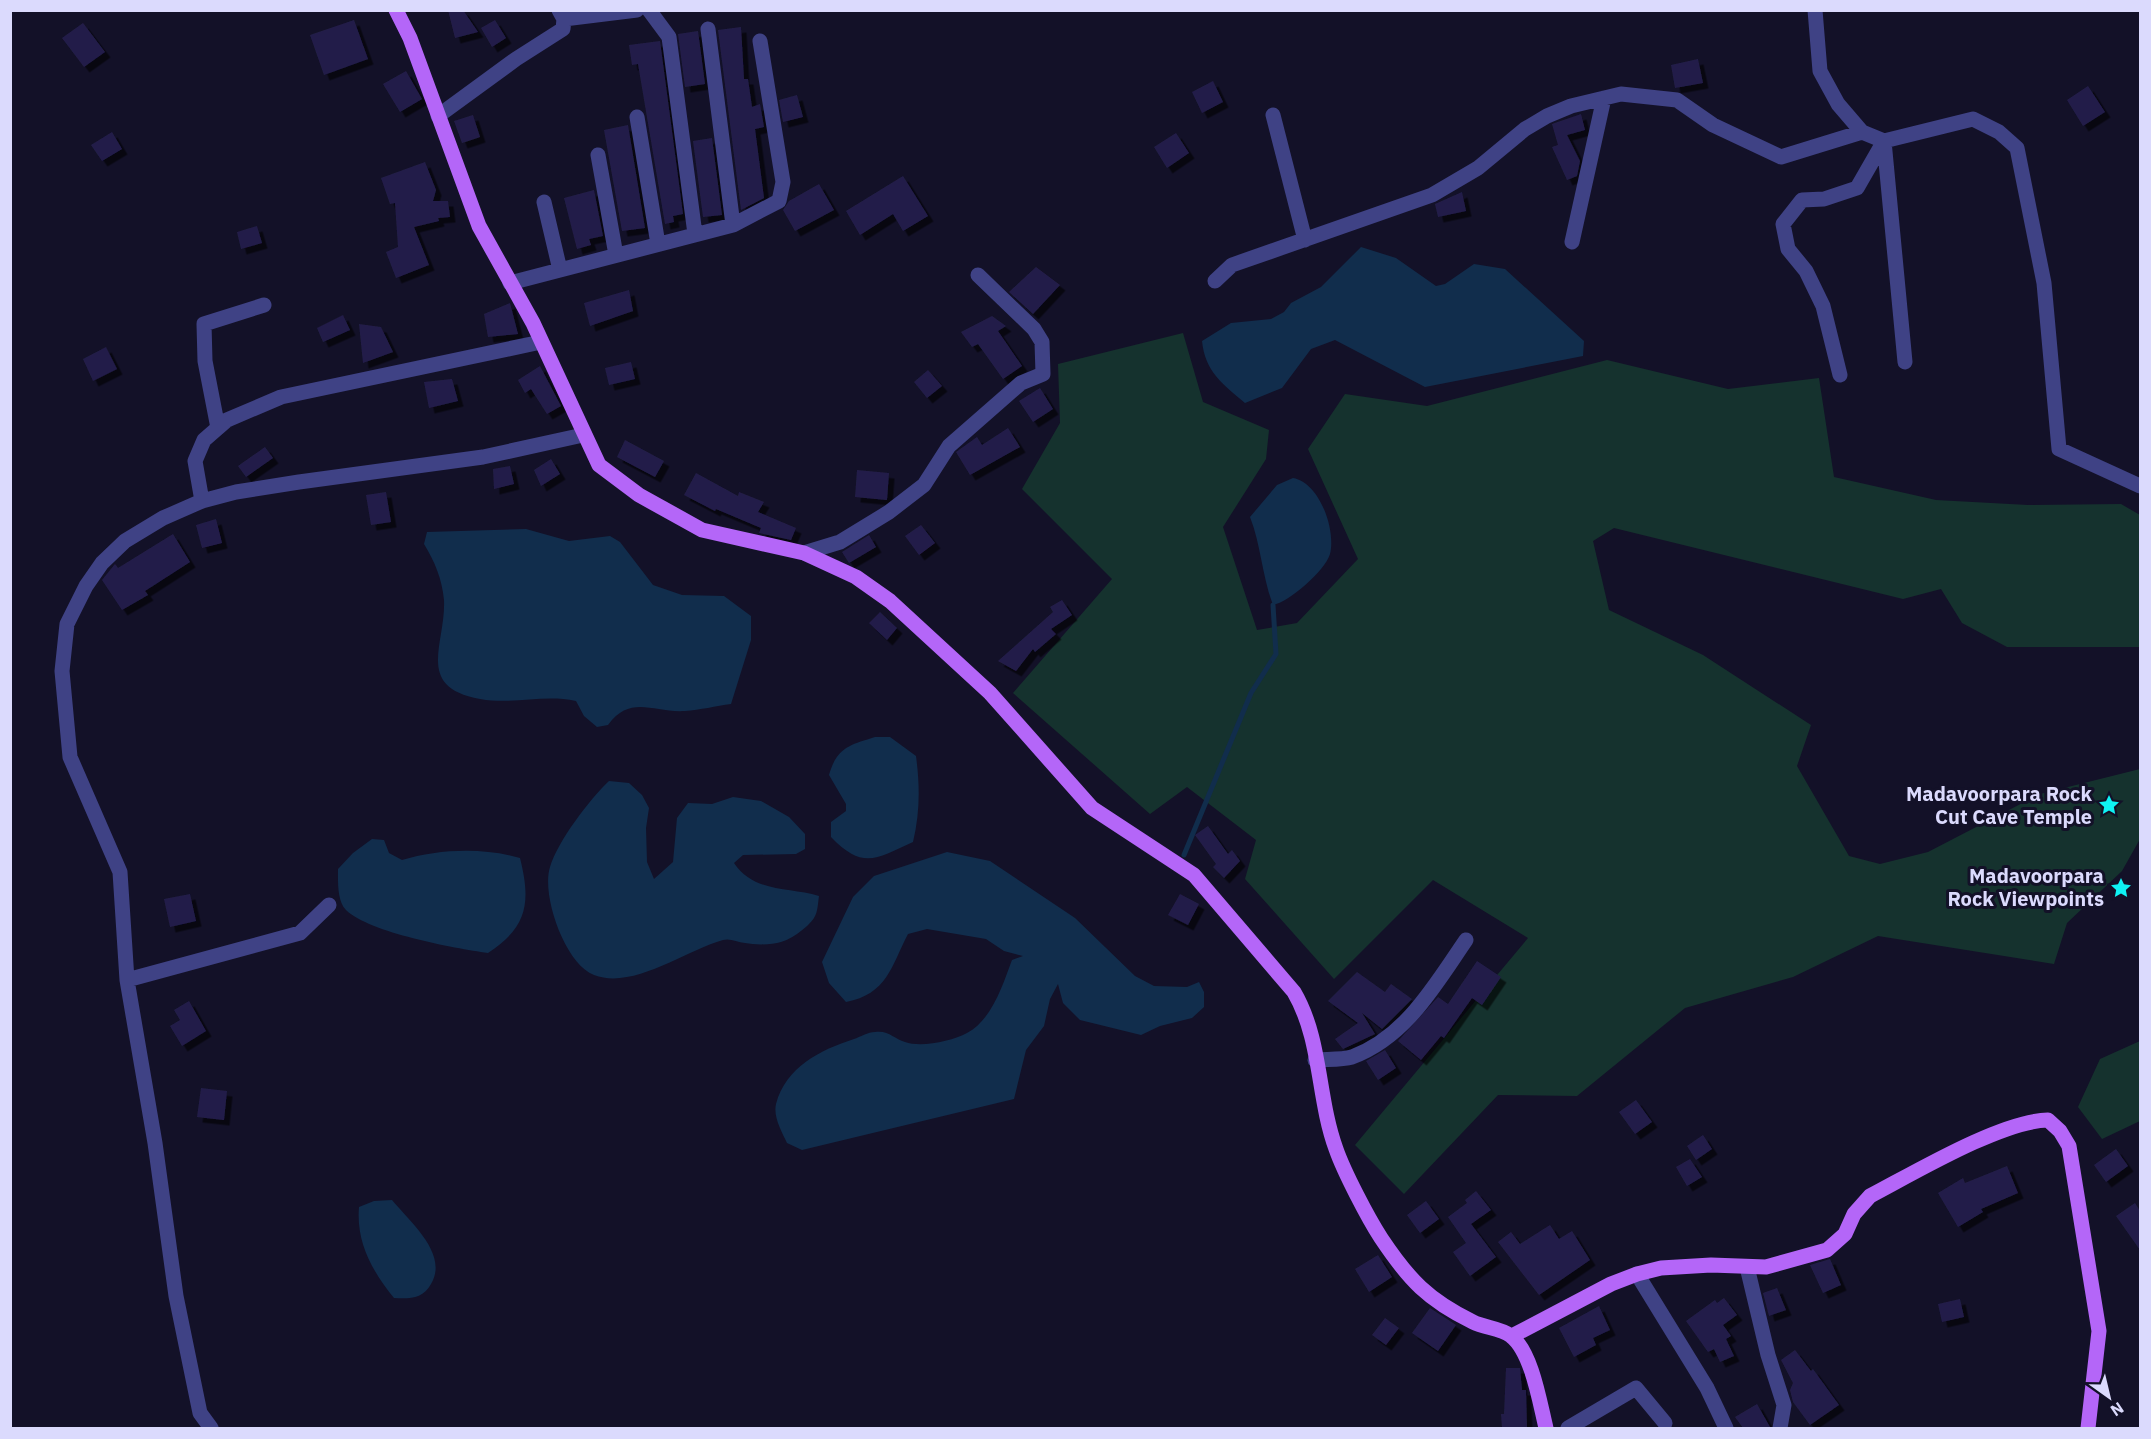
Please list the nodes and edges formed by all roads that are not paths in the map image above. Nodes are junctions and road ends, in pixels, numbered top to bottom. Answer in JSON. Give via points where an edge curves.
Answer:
{"nodes":[{"id":1,"x":396,"y":10,"type":"edge"},
{"id":2,"x":637,"y":10,"type":"edge"},
{"id":3,"x":649,"y":10,"type":"edge"},
{"id":4,"x":1815,"y":10,"type":"edge"},
{"id":5,"x":562,"y":15,"type":"edge"},
{"id":6,"x":708,"y":29,"type":"dead end"},
{"id":7,"x":760,"y":41,"type":"dead end"},
{"id":8,"x":1605,"y":98,"type":"junction"},
{"id":9,"x":1272,"y":115,"type":"dead end"},
{"id":10,"x":438,"y":116,"type":"junction"},
{"id":11,"x":637,"y":117,"type":"dead end"},
{"id":12,"x":1862,"y":132,"type":"junction"},
{"id":13,"x":1884,"y":141,"type":"junction"},
{"id":14,"x":598,"y":155,"type":"dead end"},
{"id":15,"x":544,"y":202,"type":"dead end"},
{"id":16,"x":733,"y":225,"type":"junction"},
{"id":17,"x":695,"y":234,"type":"junction"},
{"id":18,"x":1305,"y":240,"type":"junction"},
{"id":19,"x":1572,"y":242,"type":"dead end"},
{"id":20,"x":658,"y":244,"type":"junction"},
{"id":21,"x":616,"y":255,"type":"junction"},
{"id":22,"x":560,"y":270,"type":"junction"},
{"id":23,"x":978,"y":275,"type":"dead end"},
{"id":24,"x":1215,"y":281,"type":"dead end"},
{"id":25,"x":510,"y":283,"type":"junction"},
{"id":26,"x":264,"y":305,"type":"dead end"},
{"id":27,"x":541,"y":342,"type":"junction"},
{"id":28,"x":1905,"y":362,"type":"dead end"},
{"id":29,"x":1840,"y":375,"type":"dead end"},
{"id":30,"x":218,"y":428,"type":"junction"},
{"id":31,"x":583,"y":435,"type":"junction"},
{"id":32,"x":2140,"y":486,"type":"edge"},
{"id":33,"x":202,"y":501,"type":"junction"},
{"id":34,"x":804,"y":553,"type":"junction"},
{"id":35,"x":329,"y":905,"type":"dead end"},
{"id":36,"x":1466,"y":940,"type":"dead end"},
{"id":37,"x":127,"y":980,"type":"junction"},
{"id":38,"x":1315,"y":1059,"type":"junction"},
{"id":39,"x":1747,"y":1267,"type":"junction"},
{"id":40,"x":1637,"y":1274,"type":"junction"},
{"id":41,"x":1512,"y":1336,"type":"junction"},
{"id":42,"x":1665,"y":1423,"type":"dead end"},
{"id":43,"x":211,"y":1428,"type":"edge"},
{"id":44,"x":1546,"y":1428,"type":"edge"},
{"id":45,"x":1568,"y":1428,"type":"edge"},
{"id":46,"x":1726,"y":1428,"type":"edge"},
{"id":47,"x":1780,"y":1428,"type":"edge"},
{"id":48,"x":2088,"y":1428,"type":"edge"}],
"edges":[{"from":1,"to":10,"type":"main road"},
{"from":2,"to":5,"type":"street"},
{"from":3,"to":17,"type":"street","via":[[669,37]]},
{"from":4,"to":12,"type":"street","via":[[1820,71],[1838,104]]},
{"from":5,"to":10,"type":"street","via":[[563,29]]},
{"from":6,"to":16,"type":"street"},
{"from":7,"to":16,"type":"street","via":[[783,182],[778,201]]},
{"from":8,"to":12,"type":"street","via":[[1622,94],[1677,100],[1713,124],[1781,157]]},
{"from":8,"to":18,"type":"street","via":[[1547,116],[1478,168],[1432,195]]},
{"from":8,"to":19,"type":"street"},
{"from":9,"to":18,"type":"street"},
{"from":10,"to":25,"type":"main road","via":[[479,226]]},
{"from":11,"to":20,"type":"street"},
{"from":12,"to":13,"type":"street"},
{"from":13,"to":28,"type":"street"},
{"from":13,"to":29,"type":"street","via":[[1857,188],[1824,199],[1802,200],[1783,224],[1788,249],[1806,271],[1823,306]]},
{"from":13,"to":32,"type":"street","via":[[1973,119],[1999,132],[2017,148],[2044,283],[2059,450]]},
{"from":14,"to":21,"type":"street"},
{"from":15,"to":22,"type":"street"},
{"from":16,"to":17,"type":"street"},
{"from":17,"to":20,"type":"street"},
{"from":18,"to":24,"type":"street","via":[[1232,265]]},
{"from":20,"to":21,"type":"street"},
{"from":21,"to":22,"type":"street"},
{"from":22,"to":25,"type":"street"},
{"from":23,"to":34,"type":"street","via":[[1034,329],[1042,342],[1043,374],[1021,383],[949,446],[924,485],[889,512],[840,542]]},
{"from":25,"to":27,"type":"main road"},
{"from":26,"to":30,"type":"street","via":[[204,324],[205,361]]},
{"from":27,"to":30,"type":"street","via":[[280,397],[227,420]]},
{"from":27,"to":31,"type":"main road"},
{"from":30,"to":33,"type":"street","via":[[204,440],[195,460]]},
{"from":31,"to":33,"type":"street","via":[[483,457],[299,482]]},
{"from":31,"to":34,"type":"main road","via":[[599,465],[639,495],[702,530]]},
{"from":33,"to":37,"type":"street","via":[[125,541],[102,563],[67,624],[62,671],[70,757],[120,872]]},
{"from":34,"to":38,"type":"main road","via":[[856,577],[890,601],[990,693],[1092,808],[1194,875],[1294,992],[1305,1010]]},
{"from":35,"to":37,"type":"street","via":[[300,933]]},
{"from":36,"to":38,"type":"street","via":[[1416,1012],[1384,1040],[1350,1057]]},
{"from":37,"to":43,"type":"street","via":[[176,1296],[200,1413]]},
{"from":38,"to":41,"type":"main road","via":[[1335,1149],[1380,1236],[1415,1285],[1444,1308]]},
{"from":39,"to":40,"type":"main road","via":[[1661,1268]]},
{"from":39,"to":47,"type":"street","via":[[1784,1405]]},
{"from":39,"to":48,"type":"main road","via":[[1791,1262],[1827,1250],[1845,1234],[1854,1214],[1870,1196],[1999,1132],[2034,1120],[2048,1120],[2069,1146],[2099,1331]]},
{"from":40,"to":41,"type":"main road"},
{"from":40,"to":46,"type":"street","via":[[1707,1388]]},
{"from":41,"to":44,"type":"main road","via":[[1523,1350]]},
{"from":42,"to":45,"type":"street","via":[[1636,1388]]}]}
